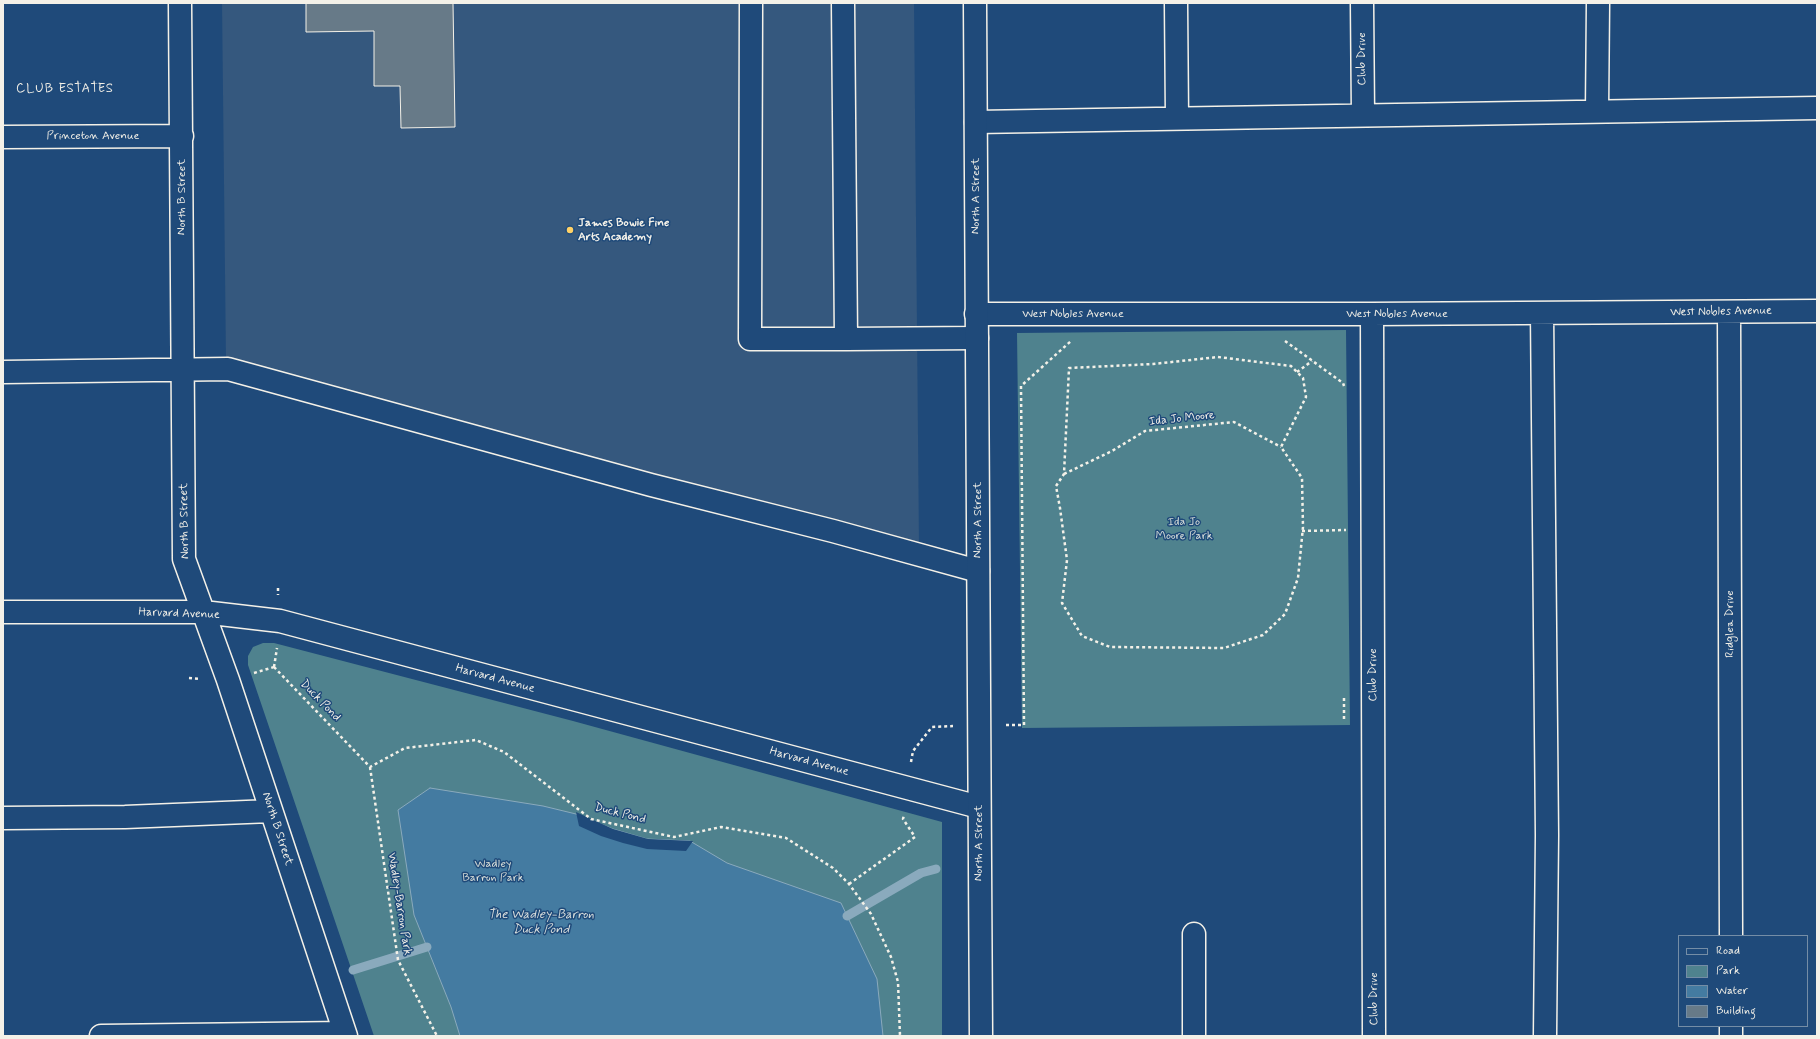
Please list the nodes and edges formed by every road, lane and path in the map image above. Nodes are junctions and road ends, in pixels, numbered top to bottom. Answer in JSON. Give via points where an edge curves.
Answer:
{"nodes":[{"id":1,"x":180,"y":3,"type":"edge"},
{"id":2,"x":751,"y":3,"type":"edge"},
{"id":3,"x":843,"y":3,"type":"edge"},
{"id":4,"x":975,"y":3,"type":"edge"},
{"id":5,"x":1176,"y":3,"type":"edge"},
{"id":6,"x":1362,"y":3,"type":"edge"},
{"id":7,"x":1598,"y":3,"type":"edge"},
{"id":8,"x":1817,"y":108,"type":"edge"},
{"id":9,"x":1597,"y":111,"type":"junction"},
{"id":10,"x":1363,"y":115,"type":"junction"},
{"id":11,"x":1177,"y":118,"type":"junction"},
{"id":12,"x":976,"y":122,"type":"junction"},
{"id":13,"x":182,"y":136,"type":"junction"},
{"id":14,"x":3,"y":137,"type":"edge"},
{"id":15,"x":1817,"y":311,"type":"edge"},
{"id":16,"x":1542,"y":313,"type":"junction"},
{"id":17,"x":1729,"y":313,"type":"junction"},
{"id":18,"x":976,"y":314,"type":"junction"},
{"id":19,"x":1372,"y":314,"type":"junction"},
{"id":20,"x":1076,"y":337,"type":"dead end"},
{"id":21,"x":977,"y":338,"type":"junction"},
{"id":22,"x":846,"y":339,"type":"junction"},
{"id":23,"x":1283,"y":340,"type":"dead end"},
{"id":24,"x":1312,"y":361,"type":"junction"},
{"id":25,"x":183,"y":369,"type":"junction"},
{"id":26,"x":3,"y":372,"type":"edge"},
{"id":27,"x":1297,"y":372,"type":"junction"},
{"id":28,"x":1344,"y":389,"type":"dead end"},
{"id":29,"x":1281,"y":447,"type":"junction"},
{"id":30,"x":1064,"y":474,"type":"junction"},
{"id":31,"x":1347,"y":523,"type":"dead end"},
{"id":32,"x":1348,"y":530,"type":"junction"},
{"id":33,"x":1302,"y":531,"type":"junction"},
{"id":34,"x":1347,"y":537,"type":"dead end"},
{"id":35,"x":978,"y":571,"type":"junction"},
{"id":36,"x":3,"y":612,"type":"edge"},
{"id":37,"x":203,"y":612,"type":"junction"},
{"id":38,"x":274,"y":667,"type":"dead end"},
{"id":39,"x":1345,"y":692,"type":"dead end"},
{"id":40,"x":1373,"y":719,"type":"junction"},
{"id":41,"x":979,"y":726,"type":"junction"},
{"id":42,"x":370,"y":767,"type":"junction"},
{"id":43,"x":908,"y":788,"type":"junction"},
{"id":44,"x":979,"y":807,"type":"junction"},
{"id":45,"x":271,"y":811,"type":"junction"},
{"id":46,"x":3,"y":818,"type":"edge"},
{"id":47,"x":849,"y":884,"type":"junction"},
{"id":48,"x":1194,"y":934,"type":"dead end"},
{"id":49,"x":1731,"y":935,"type":"edge"},
{"id":50,"x":345,"y":1035,"type":"edge"},
{"id":51,"x":101,"y":1036,"type":"edge"},
{"id":52,"x":437,"y":1036,"type":"edge"},
{"id":53,"x":900,"y":1036,"type":"edge"},
{"id":54,"x":980,"y":1036,"type":"edge"},
{"id":55,"x":1194,"y":1036,"type":"edge"},
{"id":56,"x":1374,"y":1036,"type":"edge"},
{"id":57,"x":1545,"y":1036,"type":"edge"}],
"edges":[{"from":1,"to":13,"type":"street","name":"North B Street"},
{"from":2,"to":22,"type":"street","via":[[750,339]]},
{"from":3,"to":22,"type":"street"},
{"from":4,"to":12,"type":"street","name":"North A Street"},
{"from":5,"to":11,"type":"street"},
{"from":6,"to":10,"type":"street","name":"Club Drive"},
{"from":7,"to":9,"type":"street"},
{"from":8,"to":9,"type":"street"},
{"from":9,"to":10,"type":"street"},
{"from":10,"to":11,"type":"street"},
{"from":11,"to":12,"type":"street"},
{"from":12,"to":18,"type":"street","name":"North A Street"},
{"from":13,"to":14,"type":"street","name":"Princeton Avenue"},
{"from":13,"to":25,"type":"street","name":"North B Street"},
{"from":15,"to":17,"type":"street","name":"West Nobles Avenue"},
{"from":16,"to":17,"type":"street","name":"West Nobles Avenue"},
{"from":16,"to":19,"type":"street","name":"West Nobles Avenue"},
{"from":16,"to":57,"type":"street","via":[[1547,835]]},
{"from":17,"to":49,"type":"street","name":"Ridglea Drive"},
{"from":18,"to":19,"type":"street","name":"West Nobles Avenue"},
{"from":18,"to":21,"type":"street","name":"North A Street"},
{"from":19,"to":40,"type":"street","name":"Club Drive"},
{"from":20,"to":41,"type":"path","via":[[1021,386],[1024,725]]},
{"from":21,"to":22,"type":"street"},
{"from":21,"to":35,"type":"street","name":"North A Street"},
{"from":23,"to":24,"type":"path"},
{"from":24,"to":27,"type":"path"},
{"from":24,"to":28,"type":"path","via":[[1343,383]]},
{"from":25,"to":26,"type":"street"},
{"from":25,"to":35,"type":"street","via":[[228,369],[651,485]]},
{"from":25,"to":37,"type":"street","name":"North B Street","via":[[184,560]]},
{"from":27,"to":29,"type":"path","via":[[1303,378],[1306,396]]},
{"from":27,"to":30,"type":"path","via":[[1291,366],[1218,357],[1152,364],[1069,368]]},
{"from":29,"to":30,"type":"path","name":"Ida Jo Moore","via":[[1234,422],[1145,432]]},
{"from":29,"to":33,"type":"path","via":[[1302,478]]},
{"from":30,"to":33,"type":"path","via":[[1056,486],[1067,560],[1062,603],[1082,636],[1110,647],[1224,648],[1263,635],[1285,614],[1298,578]]},
{"from":31,"to":32,"type":"path"},
{"from":32,"to":33,"type":"path"},
{"from":32,"to":34,"type":"path"},
{"from":35,"to":41,"type":"street","name":"North A Street"},
{"from":36,"to":37,"type":"street","name":"Harvard Avenue"},
{"from":37,"to":43,"type":"street","name":"Harvard Avenue","via":[[280,621]]},
{"from":37,"to":45,"type":"street","name":"North B Street"},
{"from":38,"to":42,"type":"path","name":"Duck Pond"},
{"from":39,"to":40,"type":"path","via":[[1344,719]]},
{"from":40,"to":56,"type":"street","name":"Club Drive"},
{"from":41,"to":43,"type":"path","via":[[932,727],[912,751]]},
{"from":41,"to":44,"type":"street","name":"North A Street"},
{"from":42,"to":47,"type":"path","name":"Duck Pond","via":[[404,748],[476,740],[504,752],[591,819],[674,837],[721,827],[786,838],[833,868]]},
{"from":42,"to":52,"type":"path","name":"Wadley-Barron Park","via":[[398,960]]},
{"from":43,"to":44,"type":"street","name":"Harvard Avenue"},
{"from":43,"to":47,"type":"path","via":[[903,819],[915,837]]},
{"from":44,"to":54,"type":"street","name":"North A Street"},
{"from":45,"to":46,"type":"street","via":[[125,817]]},
{"from":45,"to":50,"type":"street","name":"North B Street"},
{"from":47,"to":53,"type":"path","name":"Duck Pond","via":[[871,914],[891,957],[898,982]]},
{"from":48,"to":55,"type":"street"},
{"from":50,"to":51,"type":"street"}]}
